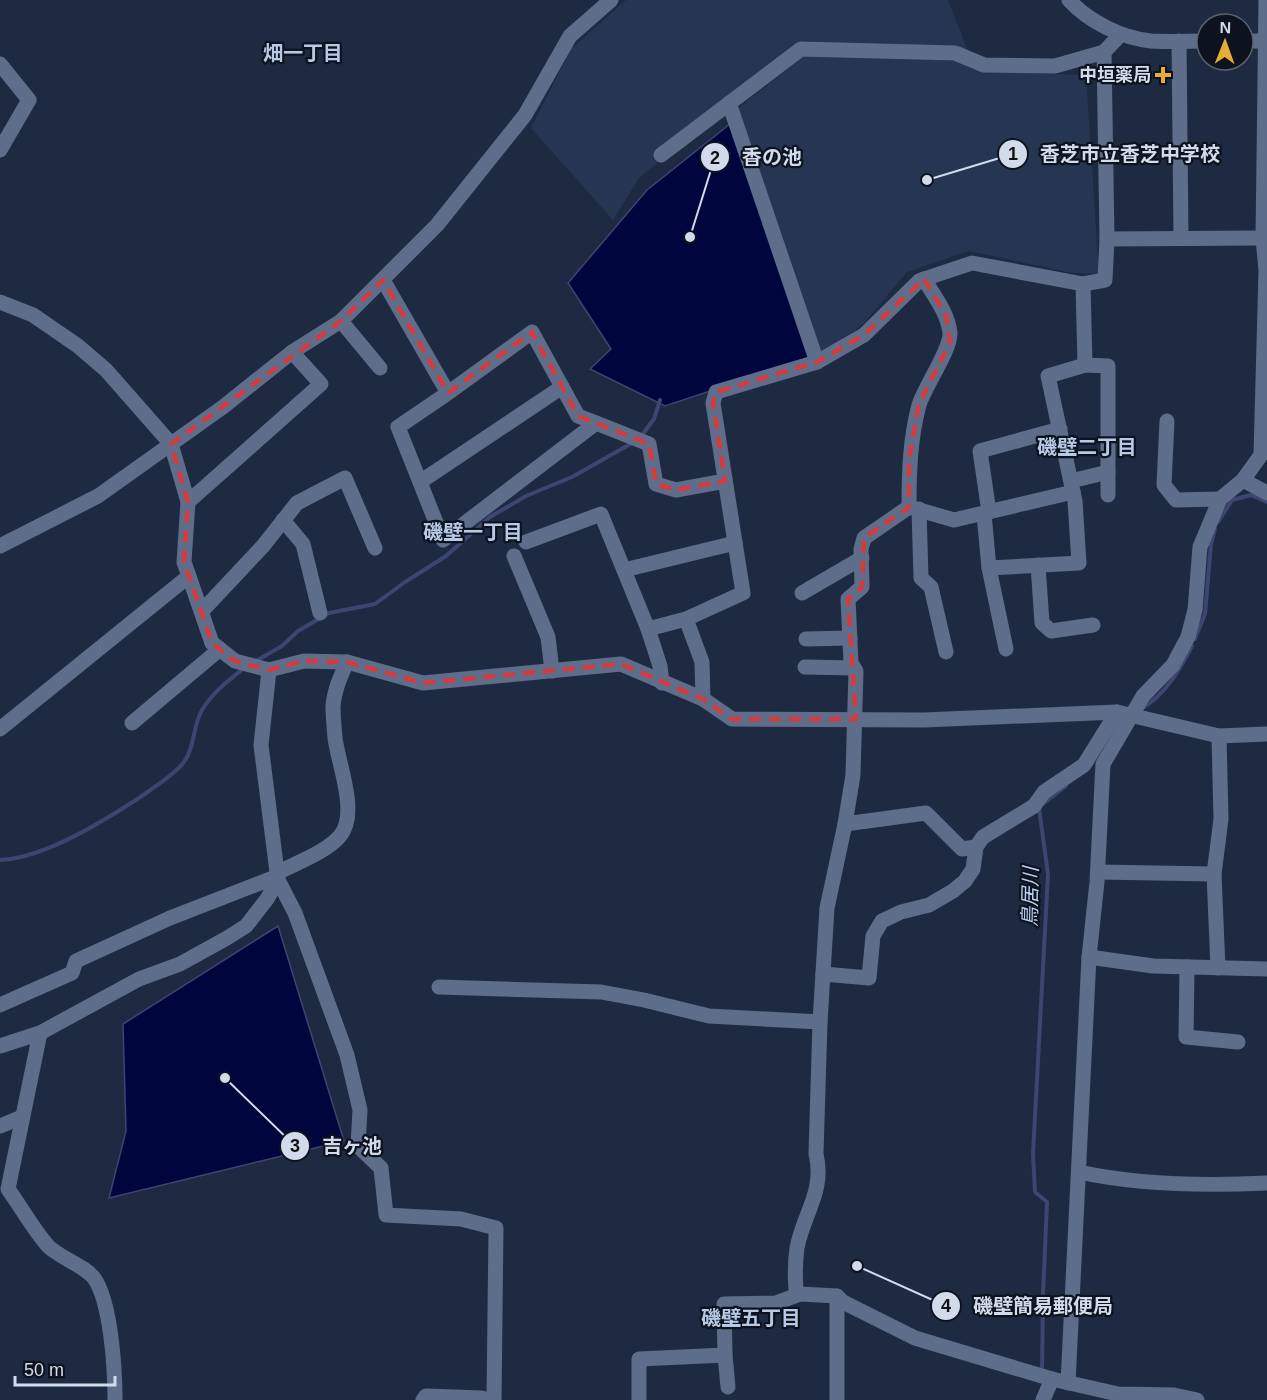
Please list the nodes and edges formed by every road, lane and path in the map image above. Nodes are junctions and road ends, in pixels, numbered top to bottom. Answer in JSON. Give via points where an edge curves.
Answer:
{"nodes":[{"id":1,"x":611,"y":0,"type":"edge"},
{"id":2,"x":1070,"y":0,"type":"edge"},
{"id":3,"x":1087,"y":0,"type":"edge"},
{"id":4,"x":1266,"y":0,"type":"edge"},
{"id":5,"x":1087,"y":16,"type":"junction"},
{"id":6,"x":1121,"y":34,"type":"junction"},
{"id":7,"x":1179,"y":41,"type":"junction"},
{"id":8,"x":1195,"y":41,"type":"edge"},
{"id":9,"x":1266,"y":41,"type":"edge"},
{"id":10,"x":1104,"y":52,"type":"junction"},
{"id":11,"x":0,"y":64,"type":"edge"},
{"id":12,"x":729,"y":103,"type":"junction"},
{"id":13,"x":0,"y":150,"type":"edge"},
{"id":14,"x":661,"y":154,"type":"dead end"},
{"id":15,"x":1181,"y":238,"type":"junction"},
{"id":16,"x":1263,"y":238,"type":"junction"},
{"id":17,"x":1107,"y":239,"type":"junction"},
{"id":18,"x":1267,"y":270,"type":"edge"},
{"id":19,"x":924,"y":279,"type":"junction"},
{"id":20,"x":383,"y":280,"type":"junction"},
{"id":21,"x":1083,"y":284,"type":"junction"},
{"id":22,"x":0,"y":302,"type":"edge"},
{"id":23,"x":341,"y":321,"type":"junction"},
{"id":24,"x":1266,"y":341,"type":"edge"},
{"id":25,"x":292,"y":352,"type":"junction"},
{"id":26,"x":817,"y":362,"type":"junction"},
{"id":27,"x":1085,"y":365,"type":"junction"},
{"id":28,"x":380,"y":368,"type":"dead end"},
{"id":29,"x":562,"y":387,"type":"junction"},
{"id":30,"x":448,"y":393,"type":"junction"},
{"id":31,"x":1167,"y":421,"type":"dead end"},
{"id":32,"x":596,"y":423,"type":"junction"},
{"id":33,"x":1060,"y":429,"type":"junction"},
{"id":34,"x":171,"y":444,"type":"junction"},
{"id":35,"x":1108,"y":472,"type":"junction"},
{"id":36,"x":1243,"y":480,"type":"junction"},
{"id":37,"x":725,"y":481,"type":"junction"},
{"id":38,"x":420,"y":482,"type":"junction"},
{"id":39,"x":1072,"y":487,"type":"junction"},
{"id":40,"x":1267,"y":493,"type":"edge"},
{"id":41,"x":1108,"y":495,"type":"dead end"},
{"id":42,"x":1220,"y":499,"type":"junction"},
{"id":43,"x":188,"y":502,"type":"junction"},
{"id":44,"x":914,"y":508,"type":"junction"},
{"id":45,"x":986,"y":513,"type":"junction"},
{"id":46,"x":283,"y":520,"type":"junction"},
{"id":47,"x":526,"y":542,"type":"dead end"},
{"id":48,"x":735,"y":543,"type":"junction"},
{"id":49,"x":0,"y":546,"type":"edge"},
{"id":50,"x":375,"y":548,"type":"dead end"},
{"id":51,"x":514,"y":556,"type":"dead end"},
{"id":52,"x":862,"y":558,"type":"junction"},
{"id":53,"x":1038,"y":565,"type":"junction"},
{"id":54,"x":989,"y":568,"type":"junction"},
{"id":55,"x":624,"y":570,"type":"junction"},
{"id":56,"x":189,"y":576,"type":"junction"},
{"id":57,"x":802,"y":593,"type":"dead end"},
{"id":58,"x":202,"y":611,"type":"junction"},
{"id":59,"x":320,"y":613,"type":"dead end"},
{"id":60,"x":686,"y":619,"type":"junction"},
{"id":61,"x":1093,"y":625,"type":"dead end"},
{"id":62,"x":648,"y":629,"type":"junction"},
{"id":63,"x":850,"y":638,"type":"junction"},
{"id":64,"x":806,"y":639,"type":"dead end"},
{"id":65,"x":220,"y":649,"type":"junction"},
{"id":66,"x":1006,"y":649,"type":"dead end"},
{"id":67,"x":946,"y":652,"type":"dead end"},
{"id":68,"x":347,"y":662,"type":"junction"},
{"id":69,"x":805,"y":668,"type":"dead end"},
{"id":70,"x":854,"y":668,"type":"junction"},
{"id":71,"x":269,"y":670,"type":"junction"},
{"id":72,"x":552,"y":671,"type":"junction"},
{"id":73,"x":662,"y":683,"type":"junction"},
{"id":74,"x":703,"y":699,"type":"junction"},
{"id":75,"x":1117,"y":712,"type":"junction"},
{"id":76,"x":1132,"y":715,"type":"junction"},
{"id":77,"x":856,"y":719,"type":"junction"},
{"id":78,"x":132,"y":723,"type":"dead end"},
{"id":79,"x":0,"y":729,"type":"edge"},
{"id":80,"x":1267,"y":734,"type":"edge"},
{"id":81,"x":1219,"y":736,"type":"junction"},
{"id":82,"x":845,"y":824,"type":"junction"},
{"id":83,"x":976,"y":847,"type":"junction"},
{"id":84,"x":1098,"y":872,"type":"junction"},
{"id":85,"x":1214,"y":874,"type":"junction"},
{"id":86,"x":278,"y":876,"type":"junction"},
{"id":87,"x":1089,"y":957,"type":"junction"},
{"id":88,"x":1187,"y":967,"type":"junction"},
{"id":89,"x":1218,"y":968,"type":"junction"},
{"id":90,"x":1267,"y":969,"type":"edge"},
{"id":91,"x":823,"y":974,"type":"junction"},
{"id":92,"x":440,"y":987,"type":"dead end"},
{"id":93,"x":0,"y":1005,"type":"edge"},
{"id":94,"x":820,"y":1022,"type":"junction"},
{"id":95,"x":40,"y":1033,"type":"junction"},
{"id":96,"x":1238,"y":1042,"type":"dead end"},
{"id":97,"x":0,"y":1046,"type":"edge"},
{"id":98,"x":22,"y":1117,"type":"junction"},
{"id":99,"x":0,"y":1126,"type":"edge"},
{"id":100,"x":1079,"y":1172,"type":"junction"},
{"id":101,"x":1267,"y":1183,"type":"edge"},
{"id":102,"x":4,"y":1190,"type":"edge"},
{"id":103,"x":800,"y":1294,"type":"junction"},
{"id":104,"x":837,"y":1296,"type":"junction"},
{"id":105,"x":725,"y":1354,"type":"junction"},
{"id":106,"x":1052,"y":1380,"type":"junction"},
{"id":107,"x":1068,"y":1383,"type":"junction"},
{"id":108,"x":728,"y":1387,"type":"dead end"},
{"id":109,"x":115,"y":1400,"type":"edge"},
{"id":110,"x":423,"y":1400,"type":"edge"},
{"id":111,"x":488,"y":1400,"type":"edge"},
{"id":112,"x":494,"y":1400,"type":"edge"},
{"id":113,"x":639,"y":1400,"type":"edge"},
{"id":114,"x":837,"y":1400,"type":"edge"},
{"id":115,"x":1043,"y":1400,"type":"edge"},
{"id":116,"x":1197,"y":1400,"type":"edge"}],
"edges":[{"from":1,"to":20,"type":"street","via":[[570,36],[525,115],[437,225]]},
{"from":2,"to":5,"type":"street"},
{"from":3,"to":5,"type":"street"},
{"from":4,"to":9,"type":"street"},
{"from":5,"to":6,"type":"street"},
{"from":6,"to":7,"type":"street"},
{"from":6,"to":10,"type":"street"},
{"from":7,"to":8,"type":"street"},
{"from":7,"to":15,"type":"street"},
{"from":9,"to":16,"type":"street"},
{"from":10,"to":12,"type":"street","via":[[1055,66],[984,65],[956,53],[801,49]]},
{"from":10,"to":17,"type":"street"},
{"from":11,"to":13,"type":"street","via":[[29,100]]},
{"from":12,"to":14,"type":"street"},
{"from":12,"to":26,"type":"street"},
{"from":15,"to":16,"type":"street"},
{"from":15,"to":17,"type":"street"},
{"from":16,"to":18,"type":"street"},
{"from":17,"to":21,"type":"street","via":[[1105,280]]},
{"from":18,"to":24,"type":"street"},
{"from":19,"to":21,"type":"street","via":[[972,263]]},
{"from":19,"to":26,"type":"street","via":[[864,335]]},
{"from":19,"to":44,"type":"street","via":[[946,315],[950,342],[920,404],[909,460]]},
{"from":20,"to":23,"type":"street"},
{"from":20,"to":30,"type":"street"},
{"from":21,"to":27,"type":"street"},
{"from":22,"to":34,"type":"street","via":[[33,315],[78,346],[106,370]]},
{"from":23,"to":25,"type":"street"},
{"from":23,"to":28,"type":"street"},
{"from":24,"to":36,"type":"street","via":[[1261,455]]},
{"from":25,"to":34,"type":"street"},
{"from":25,"to":43,"type":"street","via":[[321,384]]},
{"from":26,"to":37,"type":"street","via":[[716,392],[713,403]]},
{"from":27,"to":33,"type":"street","via":[[1048,376]]},
{"from":27,"to":35,"type":"street","via":[[1108,366]]},
{"from":29,"to":30,"type":"street","via":[[532,332]]},
{"from":29,"to":32,"type":"street","via":[[578,416]]},
{"from":29,"to":38,"type":"street"},
{"from":30,"to":38,"type":"street","via":[[398,427]]},
{"from":31,"to":42,"type":"street","via":[[1164,485],[1176,500]]},
{"from":32,"to":37,"type":"street","via":[[649,444],[656,484],[676,490]]},
{"from":32,"to":38,"type":"street","via":[[443,540]]},
{"from":33,"to":39,"type":"street"},
{"from":33,"to":45,"type":"street","via":[[980,451]]},
{"from":34,"to":43,"type":"street"},
{"from":34,"to":49,"type":"street","via":[[98,496]]},
{"from":35,"to":39,"type":"street"},
{"from":35,"to":41,"type":"street"},
{"from":36,"to":40,"type":"street"},
{"from":36,"to":42,"type":"street"},
{"from":37,"to":48,"type":"street"},
{"from":39,"to":45,"type":"street"},
{"from":39,"to":53,"type":"street","via":[[1078,563]]},
{"from":42,"to":76,"type":"street","via":[[1200,547],[1196,610],[1188,637],[1173,665],[1143,696]]},
{"from":43,"to":56,"type":"street","via":[[184,562]]},
{"from":44,"to":45,"type":"street","via":[[954,520]]},
{"from":44,"to":52,"type":"street","via":[[864,538]]},
{"from":44,"to":67,"type":"street","via":[[921,578],[931,586]]},
{"from":45,"to":54,"type":"street"},
{"from":46,"to":50,"type":"street","via":[[297,503],[345,478]]},
{"from":46,"to":58,"type":"street"},
{"from":46,"to":59,"type":"street","via":[[303,544]]},
{"from":47,"to":55,"type":"street","via":[[601,514]]},
{"from":48,"to":55,"type":"street"},
{"from":48,"to":60,"type":"street","via":[[743,593]]},
{"from":51,"to":72,"type":"street","via":[[548,637]]},
{"from":52,"to":57,"type":"street"},
{"from":52,"to":63,"type":"street","via":[[862,587],[848,599]]},
{"from":53,"to":54,"type":"street"},
{"from":53,"to":61,"type":"street","via":[[1042,623],[1051,630]]},
{"from":54,"to":66,"type":"street"},
{"from":55,"to":62,"type":"street"},
{"from":56,"to":58,"type":"street"},
{"from":56,"to":79,"type":"street"},
{"from":58,"to":65,"type":"street","via":[[212,642]]},
{"from":60,"to":62,"type":"street"},
{"from":60,"to":74,"type":"street","via":[[702,662]]},
{"from":62,"to":73,"type":"street"},
{"from":63,"to":64,"type":"street"},
{"from":63,"to":70,"type":"street"},
{"from":65,"to":71,"type":"street","via":[[235,661]]},
{"from":65,"to":78,"type":"street"},
{"from":68,"to":71,"type":"street","via":[[304,661]]},
{"from":68,"to":72,"type":"street","via":[[423,683]]},
{"from":68,"to":86,"type":"street","via":[[333,704],[348,817],[342,834],[327,847]]},
{"from":69,"to":70,"type":"street"},
{"from":70,"to":77,"type":"street"},
{"from":71,"to":86,"type":"street","via":[[261,745]]},
{"from":72,"to":73,"type":"street","via":[[621,664]]},
{"from":73,"to":74,"type":"street"},
{"from":74,"to":77,"type":"street","via":[[732,719]]},
{"from":75,"to":76,"type":"street"},
{"from":75,"to":77,"type":"street"},
{"from":75,"to":83,"type":"street","via":[[1084,765],[1044,792],[1034,806],[983,837]]},
{"from":76,"to":81,"type":"street"},
{"from":76,"to":84,"type":"street","via":[[1103,764]]},
{"from":77,"to":82,"type":"street"},
{"from":80,"to":81,"type":"street"},
{"from":81,"to":85,"type":"street","via":[[1221,819]]},
{"from":82,"to":83,"type":"street","via":[[926,813],[962,849]]},
{"from":82,"to":91,"type":"street","via":[[827,908]]},
{"from":83,"to":91,"type":"street","via":[[973,869],[953,891],[929,905],[882,921],[873,936],[869,978]]},
{"from":84,"to":85,"type":"street"},
{"from":84,"to":87,"type":"street"},
{"from":85,"to":89,"type":"street"},
{"from":86,"to":93,"type":"street","via":[[170,918],[76,961],[72,973]]},
{"from":86,"to":95,"type":"street","via":[[267,899],[246,926],[180,964],[140,979]]},
{"from":86,"to":112,"type":"street","via":[[347,1055],[360,1110],[358,1146],[381,1168],[386,1215],[461,1219],[495,1227]]},
{"from":87,"to":88,"type":"street"},
{"from":87,"to":100,"type":"street"},
{"from":88,"to":89,"type":"street"},
{"from":88,"to":96,"type":"street","via":[[1186,1037]]},
{"from":89,"to":90,"type":"street"},
{"from":91,"to":94,"type":"street"},
{"from":92,"to":94,"type":"street","via":[[601,992],[709,1016]]},
{"from":94,"to":103,"type":"street","via":[[818,1189],[798,1247],[795,1282]]},
{"from":95,"to":97,"type":"street"},
{"from":95,"to":98,"type":"street"},
{"from":98,"to":99,"type":"street"},
{"from":98,"to":102,"type":"street"},
{"from":100,"to":101,"type":"street","via":[[1219,1185]]},
{"from":100,"to":107,"type":"street"},
{"from":102,"to":109,"type":"street","via":[[49,1246],[92,1275],[103,1292]]},
{"from":103,"to":104,"type":"street"},
{"from":103,"to":105,"type":"street","via":[[776,1303],[724,1304]]},
{"from":104,"to":106,"type":"street","via":[[915,1338]]},
{"from":104,"to":114,"type":"street"},
{"from":105,"to":108,"type":"street"},
{"from":105,"to":113,"type":"street","via":[[639,1359]]},
{"from":106,"to":107,"type":"street"},
{"from":106,"to":115,"type":"street"},
{"from":107,"to":116,"type":"street","via":[[1118,1394],[1174,1395]]},
{"from":110,"to":111,"type":"street","via":[[426,1396]]}]}
